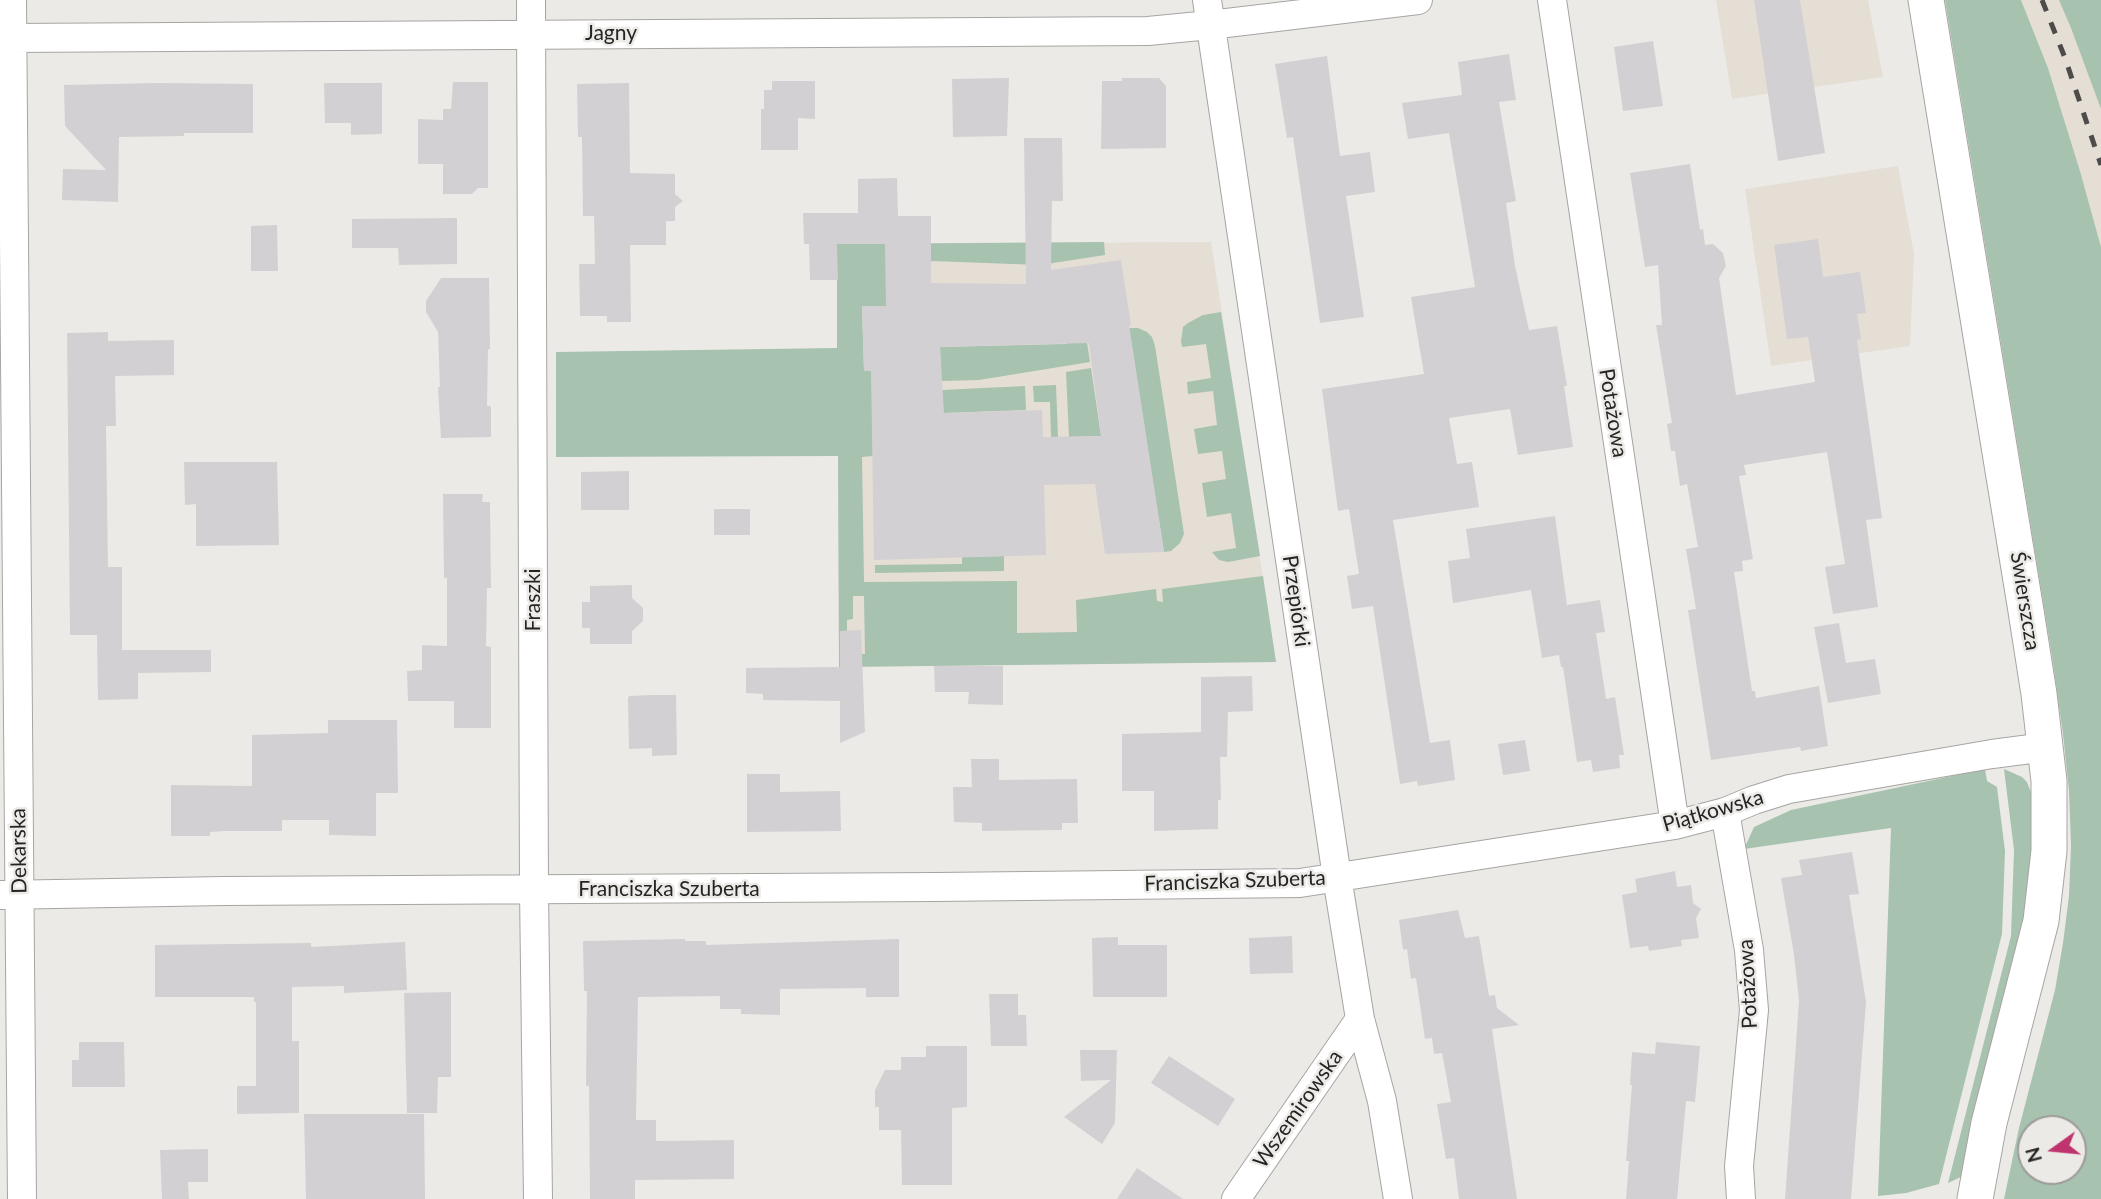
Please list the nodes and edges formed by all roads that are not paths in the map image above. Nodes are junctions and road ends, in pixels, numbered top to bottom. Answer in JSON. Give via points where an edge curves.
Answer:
{"nodes":[{"id":1,"x":12,"y":0,"type":"edge"},
{"id":2,"x":531,"y":0,"type":"edge"},
{"id":3,"x":1418,"y":0,"type":"edge"},
{"id":4,"x":1551,"y":0,"type":"edge"},
{"id":5,"x":1926,"y":0,"type":"edge"},
{"id":6,"x":1209,"y":13,"type":"edge"},
{"id":7,"x":531,"y":34,"type":"junction"},
{"id":8,"x":12,"y":38,"type":"junction"},
{"id":9,"x":7,"y":321,"type":"edge"},
{"id":10,"x":2046,"y":747,"type":"junction"},
{"id":11,"x":1725,"y":812,"type":"junction"},
{"id":12,"x":1675,"y":825,"type":"junction"},
{"id":13,"x":1337,"y":877,"type":"junction"},
{"id":14,"x":534,"y":890,"type":"junction"},
{"id":15,"x":10,"y":895,"type":"edge"},
{"id":16,"x":1360,"y":1019,"type":"junction"},
{"id":17,"x":22,"y":1199,"type":"edge"},
{"id":18,"x":538,"y":1199,"type":"edge"},
{"id":19,"x":1236,"y":1199,"type":"edge"},
{"id":20,"x":1398,"y":1199,"type":"edge"},
{"id":21,"x":1741,"y":1199,"type":"edge"},
{"id":22,"x":1975,"y":1199,"type":"edge"}],
"edges":[{"from":1,"to":8,"type":"street","name":"Dekarska"},
{"from":2,"to":7,"type":"street","name":"Fraszki"},
{"from":3,"to":6,"type":"street","name":"Jagny"},
{"from":4,"to":12,"type":"street","name":"Potażowa"},
{"from":5,"to":10,"type":"street","name":"Świerszcza"},
{"from":6,"to":7,"type":"street","name":"Jagny","via":[[1148,31]]},
{"from":6,"to":13,"type":"street","name":"Przepiórki"},
{"from":7,"to":8,"type":"street","name":"Jagny"},
{"from":7,"to":14,"type":"street","name":"Fraszki"},
{"from":8,"to":9,"type":"street","name":"Dekarska"},
{"from":9,"to":15,"type":"street","name":"Dekarska"},
{"from":10,"to":11,"type":"street","name":"Piątkowska","via":[[1789,789]]},
{"from":10,"to":22,"type":"street","name":"Świerszcza","via":[[2049,851],[2041,921],[1989,1123]]},
{"from":11,"to":12,"type":"street","name":"Piątkowska"},
{"from":11,"to":21,"type":"street","name":"Potażowa","via":[[1755,1010]]},
{"from":12,"to":13,"type":"street","name":"Piątkowska"},
{"from":13,"to":14,"type":"street","name":"Franciszka Szuberta","via":[[1300,883]]},
{"from":13,"to":16,"type":"street","name":"Przepiórki"},
{"from":14,"to":15,"type":"street","name":"Franciszka Szuberta"},
{"from":14,"to":18,"type":"street","name":"Fraszki"},
{"from":15,"to":17,"type":"street","name":"Dekarska"},
{"from":16,"to":19,"type":"street","name":"Wszemirowska"},
{"from":16,"to":20,"type":"street","name":"Przepiórki","via":[[1382,1101]]}]}
